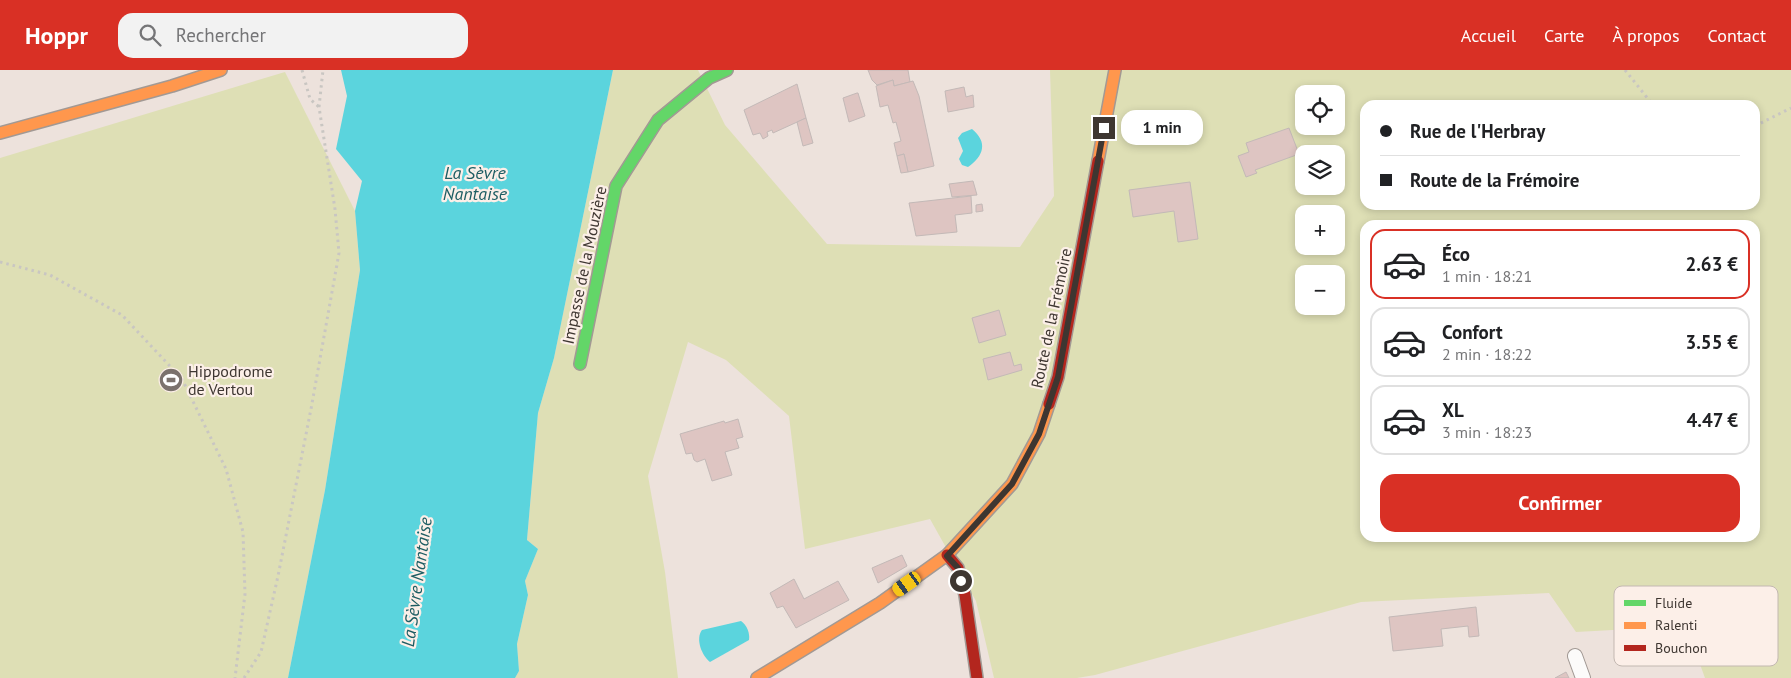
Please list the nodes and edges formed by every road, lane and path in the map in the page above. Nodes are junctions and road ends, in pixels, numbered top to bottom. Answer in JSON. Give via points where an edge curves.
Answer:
{"nodes":[{"id":1,"x":221,"y":70,"type":"edge"},
{"id":2,"x":302,"y":70,"type":"edge"},
{"id":3,"x":323,"y":70,"type":"edge"},
{"id":4,"x":727,"y":70,"type":"edge"},
{"id":5,"x":1115,"y":70,"type":"edge"},
{"id":6,"x":1625,"y":70,"type":"edge"},
{"id":7,"x":1649,"y":100,"type":"edge"},
{"id":8,"x":319,"y":108,"type":"junction"},
{"id":9,"x":1791,"y":108,"type":"edge"},
{"id":10,"x":1760,"y":124,"type":"edge"},
{"id":11,"x":0,"y":134,"type":"edge"},
{"id":12,"x":0,"y":262,"type":"edge"},
{"id":13,"x":580,"y":364,"type":"dead end"},
{"id":14,"x":947,"y":556,"type":"junction"},
{"id":15,"x":1575,"y":656,"type":"dead end"},
{"id":16,"x":235,"y":678,"type":"edge"},
{"id":17,"x":244,"y":678,"type":"edge"},
{"id":18,"x":757,"y":678,"type":"edge"},
{"id":19,"x":977,"y":678,"type":"edge"},
{"id":20,"x":1583,"y":678,"type":"edge"}],
"edges":[{"from":1,"to":11,"type":"street"},
{"from":2,"to":8,"type":"path","via":[[310,100]]},
{"from":3,"to":8,"type":"path"},
{"from":4,"to":13,"type":"street","name":"Impasse de la Mouzière","via":[[709,78],[658,120],[616,186]]},
{"from":5,"to":14,"type":"street","name":"Route de la Frémoire","via":[[1058,377],[1039,434],[1012,484]]},
{"from":6,"to":7,"type":"path"},
{"from":8,"to":17,"type":"path","via":[[339,253],[312,409],[276,585],[261,652]]},
{"from":9,"to":10,"type":"path"},
{"from":12,"to":16,"type":"path","via":[[50,275],[122,315],[182,379],[226,469],[243,532],[245,594]]},
{"from":14,"to":18,"type":"street","name":"Route de la Frémoire","via":[[880,603]]},
{"from":14,"to":19,"type":"street","via":[[958,568],[965,595]]},
{"from":15,"to":20,"type":"lane"}]}
